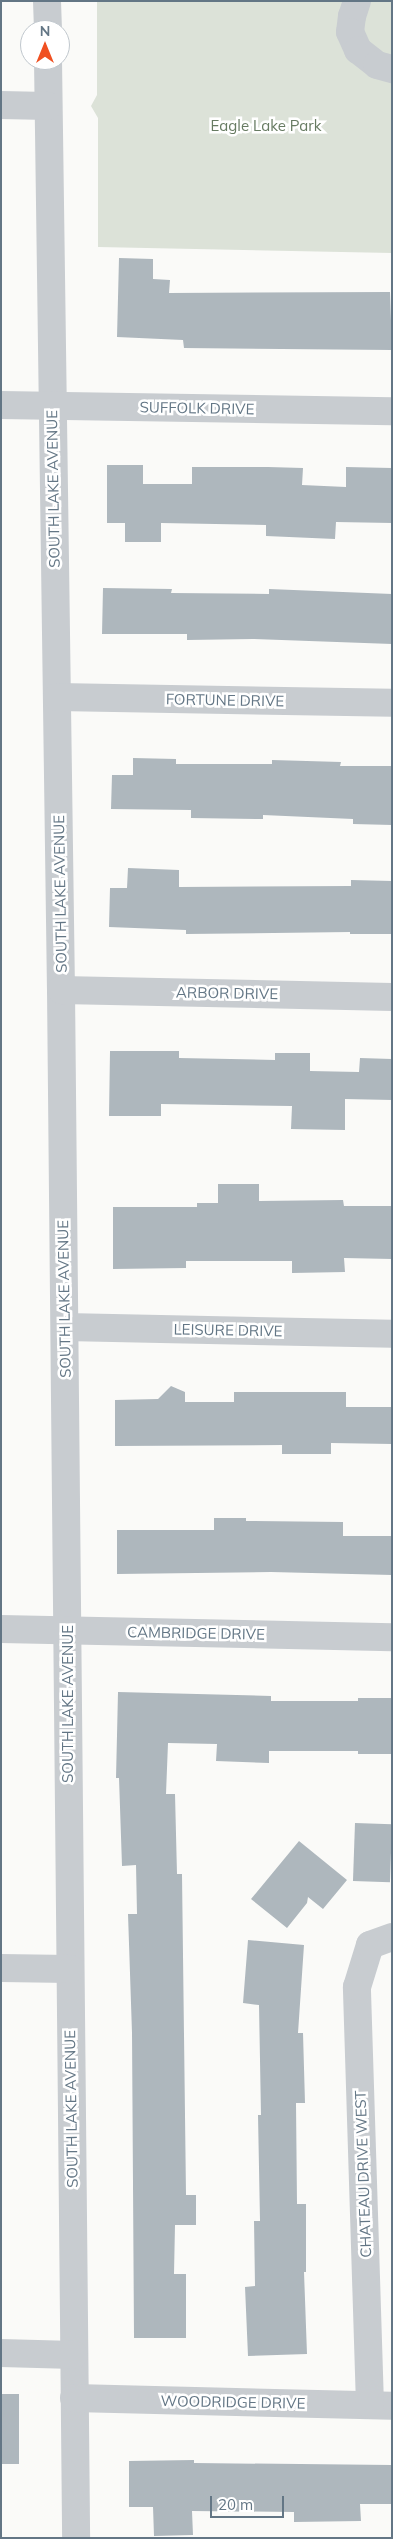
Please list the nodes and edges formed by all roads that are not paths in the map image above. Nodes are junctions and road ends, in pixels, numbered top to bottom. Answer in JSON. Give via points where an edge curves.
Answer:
{"nodes":[{"id":1,"x":47,"y":1,"type":"edge"},
{"id":2,"x":357,"y":1,"type":"edge"},
{"id":3,"x":48,"y":20,"type":"edge"},
{"id":4,"x":392,"y":69,"type":"edge"},
{"id":5,"x":48,"y":70,"type":"edge"},
{"id":6,"x":1,"y":105,"type":"edge"},
{"id":7,"x":48,"y":106,"type":"junction"},
{"id":8,"x":1,"y":405,"type":"edge"},
{"id":9,"x":52,"y":405,"type":"junction"},
{"id":10,"x":392,"y":411,"type":"edge"},
{"id":11,"x":57,"y":697,"type":"junction"},
{"id":12,"x":392,"y":703,"type":"edge"},
{"id":13,"x":61,"y":990,"type":"junction"},
{"id":14,"x":392,"y":997,"type":"edge"},
{"id":15,"x":65,"y":1327,"type":"junction"},
{"id":16,"x":392,"y":1334,"type":"edge"},
{"id":17,"x":1,"y":1629,"type":"edge"},
{"id":18,"x":68,"y":1630,"type":"junction"},
{"id":19,"x":392,"y":1637,"type":"edge"},
{"id":20,"x":381,"y":1941,"type":"edge"},
{"id":21,"x":1,"y":1968,"type":"edge"},
{"id":22,"x":70,"y":1969,"type":"junction"},
{"id":23,"x":1,"y":2353,"type":"edge"},
{"id":24,"x":74,"y":2355,"type":"junction"},
{"id":25,"x":74,"y":2398,"type":"junction"},
{"id":26,"x":381,"y":2406,"type":"edge"},
{"id":27,"x":76,"y":2538,"type":"edge"}],
"edges":[{"from":1,"to":3,"type":"street"},
{"from":2,"to":4,"type":"street","via":[[350,32],[358,50],[377,65]]},
{"from":5,"to":7,"type":"street","name":"SOUTH LAKE AVENUE"},
{"from":6,"to":7,"type":"street"},
{"from":7,"to":9,"type":"street","name":"SOUTH LAKE AVENUE"},
{"from":8,"to":9,"type":"street","name":"SUFFOLK DRIVE"},
{"from":9,"to":10,"type":"street","name":"SUFFOLK DRIVE"},
{"from":9,"to":11,"type":"street","name":"SOUTH LAKE AVENUE"},
{"from":11,"to":12,"type":"street","name":"FORTUNE DRIVE"},
{"from":11,"to":13,"type":"street","name":"SOUTH LAKE AVENUE"},
{"from":13,"to":14,"type":"street","name":"ARBOR DRIVE"},
{"from":13,"to":15,"type":"street","name":"SOUTH LAKE AVENUE"},
{"from":15,"to":16,"type":"street","name":"LEISURE DRIVE"},
{"from":15,"to":18,"type":"street","name":"SOUTH LAKE AVENUE"},
{"from":17,"to":18,"type":"street","name":"CAMBRIDGE DRIVE"},
{"from":18,"to":19,"type":"street","name":"CAMBRIDGE DRIVE"},
{"from":18,"to":22,"type":"street","name":"SOUTH LAKE AVENUE"},
{"from":20,"to":26,"type":"street","name":"CHATEAU DRIVE WEST","via":[[357,1987]]},
{"from":21,"to":22,"type":"street"},
{"from":22,"to":24,"type":"street","name":"SOUTH LAKE AVENUE"},
{"from":23,"to":24,"type":"street"},
{"from":24,"to":25,"type":"street","name":"SOUTH LAKE AVENUE"},
{"from":25,"to":26,"type":"street","name":"WOODRIDGE DRIVE"},
{"from":25,"to":27,"type":"street","name":"SOUTH LAKE AVENUE"}]}
